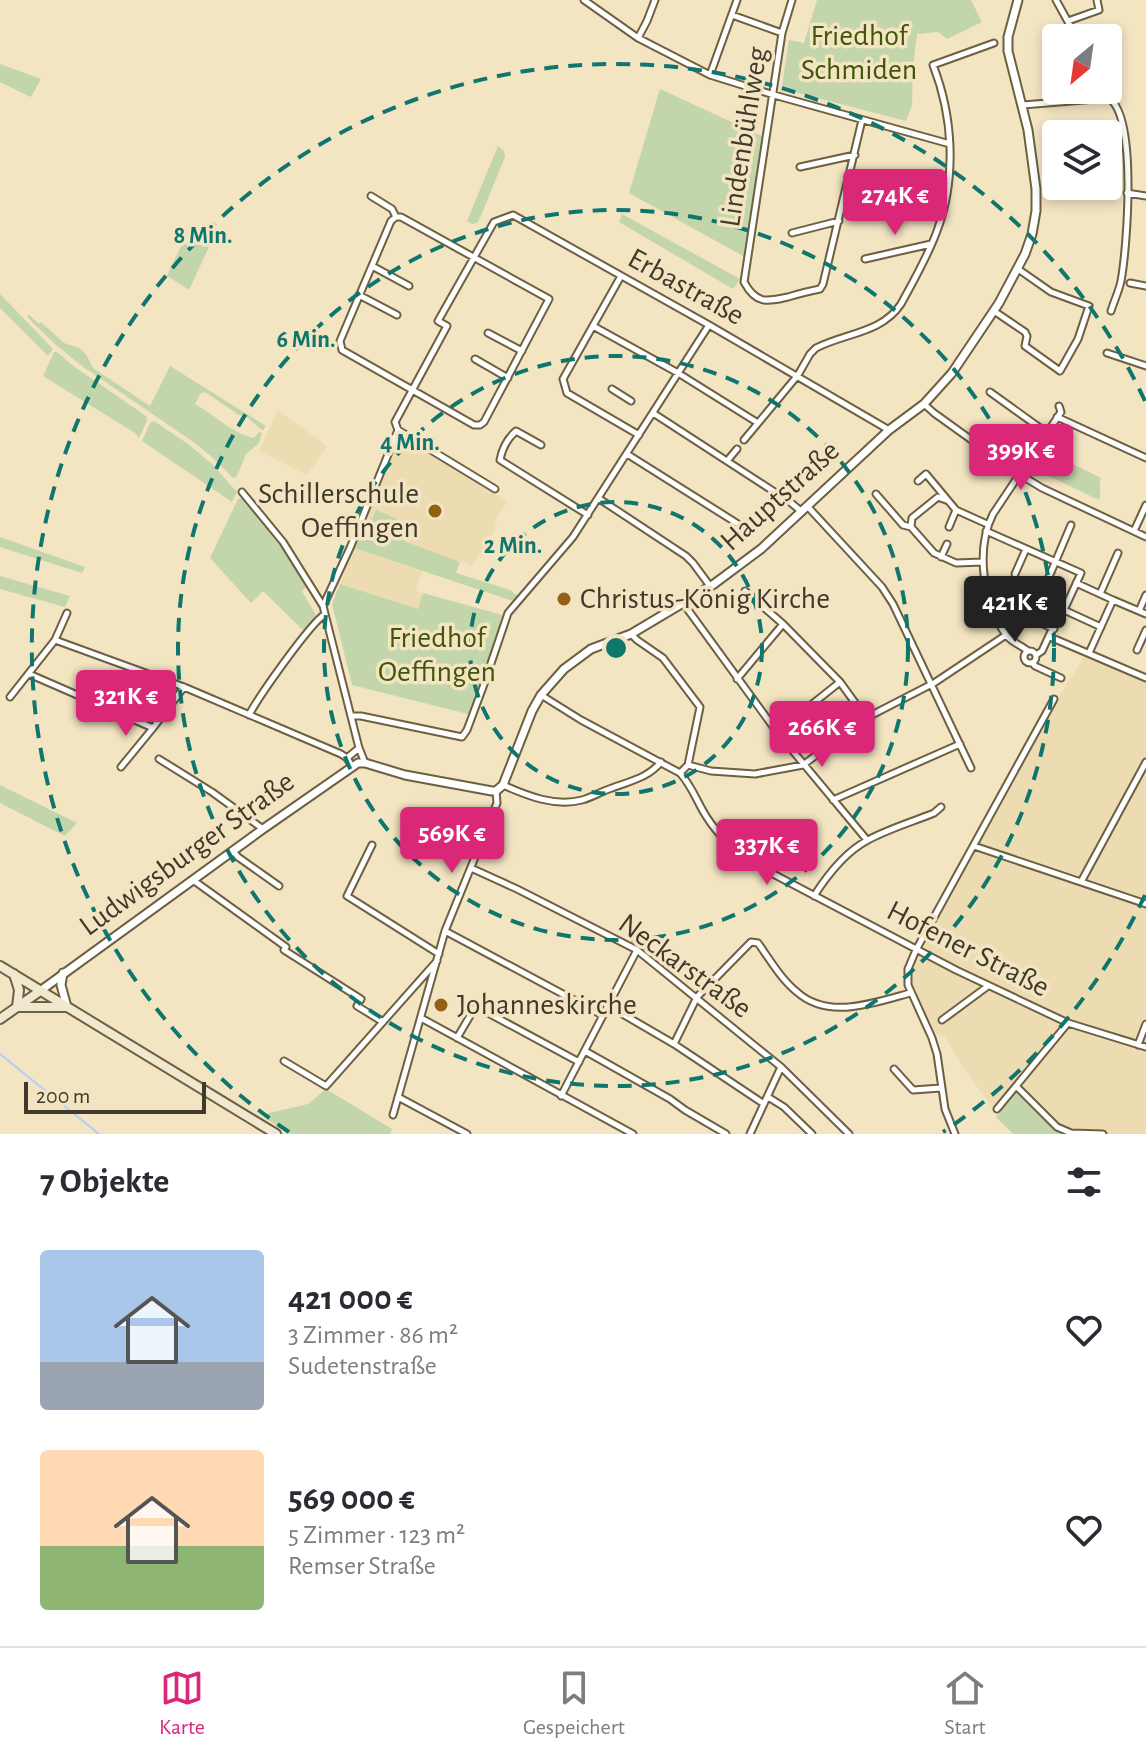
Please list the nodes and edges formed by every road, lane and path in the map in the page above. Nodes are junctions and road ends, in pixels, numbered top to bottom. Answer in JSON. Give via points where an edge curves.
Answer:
{"nodes":[{"id":1,"x":584,"y":0,"type":"edge"},
{"id":2,"x":655,"y":0,"type":"edge"},
{"id":3,"x":737,"y":0,"type":"edge"},
{"id":4,"x":792,"y":0,"type":"edge"},
{"id":5,"x":1018,"y":0,"type":"edge"},
{"id":6,"x":1056,"y":0,"type":"edge"},
{"id":7,"x":1097,"y":0,"type":"edge"},
{"id":8,"x":732,"y":15,"type":"junction"},
{"id":9,"x":1068,"y":21,"type":"junction"},
{"id":10,"x":1070,"y":24,"type":"edge"},
{"id":11,"x":782,"y":33,"type":"junction"},
{"id":12,"x":638,"y":38,"type":"junction"},
{"id":13,"x":994,"y":43,"type":"dead end"},
{"id":14,"x":710,"y":75,"type":"junction"},
{"id":15,"x":774,"y":95,"type":"junction"},
{"id":16,"x":1042,"y":103,"type":"edge"},
{"id":17,"x":1115,"y":104,"type":"edge"},
{"id":18,"x":1023,"y":105,"type":"junction"},
{"id":19,"x":862,"y":120,"type":"junction"},
{"id":20,"x":950,"y":144,"type":"junction"},
{"id":21,"x":855,"y":155,"type":"junction"},
{"id":22,"x":800,"y":167,"type":"dead end"},
{"id":23,"x":948,"y":177,"type":"junction"},
{"id":24,"x":885,"y":191,"type":"dead end"},
{"id":25,"x":1127,"y":193,"type":"junction"},
{"id":26,"x":371,"y":196,"type":"dead end"},
{"id":27,"x":1146,"y":196,"type":"edge"},
{"id":28,"x":396,"y":217,"type":"junction"},
{"id":29,"x":839,"y":221,"type":"junction"},
{"id":30,"x":792,"y":233,"type":"dead end"},
{"id":31,"x":932,"y":243,"type":"junction"},
{"id":32,"x":473,"y":258,"type":"junction"},
{"id":33,"x":865,"y":259,"type":"dead end"},
{"id":34,"x":372,"y":266,"type":"junction"},
{"id":35,"x":1018,"y":269,"type":"junction"},
{"id":36,"x":621,"y":276,"type":"junction"},
{"id":37,"x":1130,"y":283,"type":"dead end"},
{"id":38,"x":409,"y":286,"type":"dead end"},
{"id":39,"x":1146,"y":286,"type":"edge"},
{"id":40,"x":359,"y":295,"type":"junction"},
{"id":41,"x":994,"y":311,"type":"junction"},
{"id":42,"x":1111,"y":311,"type":"dead end"},
{"id":43,"x":397,"y":315,"type":"dead end"},
{"id":44,"x":709,"y":325,"type":"junction"},
{"id":45,"x":593,"y":326,"type":"junction"},
{"id":46,"x":488,"y":333,"type":"dead end"},
{"id":47,"x":522,"y":351,"type":"junction"},
{"id":48,"x":1107,"y":353,"type":"dead end"},
{"id":49,"x":475,"y":359,"type":"dead end"},
{"id":50,"x":1146,"y":366,"type":"edge"},
{"id":51,"x":678,"y":373,"type":"junction"},
{"id":52,"x":798,"y":375,"type":"junction"},
{"id":53,"x":508,"y":378,"type":"junction"},
{"id":54,"x":413,"y":389,"type":"junction"},
{"id":55,"x":612,"y":389,"type":"dead end"},
{"id":56,"x":990,"y":392,"type":"dead end"},
{"id":57,"x":631,"y":401,"type":"dead end"},
{"id":58,"x":924,"y":404,"type":"junction"},
{"id":59,"x":1059,"y":406,"type":"dead end"},
{"id":60,"x":653,"y":413,"type":"junction"},
{"id":61,"x":1057,"y":417,"type":"junction"},
{"id":62,"x":758,"y":423,"type":"junction"},
{"id":63,"x":398,"y":430,"type":"junction"},
{"id":64,"x":889,"y":430,"type":"junction"},
{"id":65,"x":1047,"y":433,"type":"junction"},
{"id":66,"x":639,"y":435,"type":"junction"},
{"id":67,"x":744,"y":440,"type":"dead end"},
{"id":68,"x":541,"y":445,"type":"dead end"},
{"id":69,"x":737,"y":449,"type":"dead end"},
{"id":70,"x":627,"y":454,"type":"junction"},
{"id":71,"x":1146,"y":458,"type":"edge"},
{"id":72,"x":727,"y":461,"type":"junction"},
{"id":73,"x":1019,"y":474,"type":"junction"},
{"id":74,"x":918,"y":481,"type":"dead end"},
{"id":75,"x":495,"y":489,"type":"dead end"},
{"id":76,"x":242,"y":492,"type":"dead end"},
{"id":77,"x":876,"y":494,"type":"dead end"},
{"id":78,"x":598,"y":498,"type":"junction"},
{"id":79,"x":947,"y":500,"type":"junction"},
{"id":80,"x":1146,"y":505,"type":"edge"},
{"id":81,"x":805,"y":510,"type":"junction"},
{"id":82,"x":956,"y":510,"type":"junction"},
{"id":83,"x":588,"y":515,"type":"junction"},
{"id":84,"x":1071,"y":525,"type":"dead end"},
{"id":85,"x":911,"y":527,"type":"junction"},
{"id":86,"x":949,"y":527,"type":"dead end"},
{"id":87,"x":987,"y":528,"type":"junction"},
{"id":88,"x":746,"y":529,"type":"dead end"},
{"id":89,"x":1134,"y":531,"type":"junction"},
{"id":90,"x":1146,"y":537,"type":"edge"},
{"id":91,"x":947,"y":544,"type":"dead end"},
{"id":92,"x":1026,"y":549,"type":"junction"},
{"id":93,"x":1118,"y":553,"type":"dead end"},
{"id":94,"x":941,"y":557,"type":"junction"},
{"id":95,"x":1055,"y":561,"type":"junction"},
{"id":96,"x":983,"y":562,"type":"junction"},
{"id":97,"x":1015,"y":574,"type":"dead end"},
{"id":98,"x":1076,"y":583,"type":"junction"},
{"id":99,"x":710,"y":586,"type":"junction"},
{"id":100,"x":745,"y":591,"type":"dead end"},
{"id":101,"x":1043,"y":591,"type":"dead end"},
{"id":102,"x":1100,"y":594,"type":"junction"},
{"id":103,"x":1146,"y":595,"type":"edge"},
{"id":104,"x":1113,"y":600,"type":"junction"},
{"id":105,"x":683,"y":603,"type":"junction"},
{"id":106,"x":323,"y":606,"type":"junction"},
{"id":107,"x":1064,"y":610,"type":"junction"},
{"id":108,"x":1139,"y":611,"type":"junction"},
{"id":109,"x":67,"y":613,"type":"dead end"},
{"id":110,"x":325,"y":614,"type":"junction"},
{"id":111,"x":1021,"y":614,"type":"dead end"},
{"id":112,"x":1146,"y":614,"type":"edge"},
{"id":113,"x":783,"y":624,"type":"junction"},
{"id":114,"x":1101,"y":627,"type":"junction"},
{"id":115,"x":1054,"y":629,"type":"junction"},
{"id":116,"x":1146,"y":630,"type":"edge"},
{"id":117,"x":631,"y":634,"type":"junction"},
{"id":118,"x":1006,"y":635,"type":"junction"},
{"id":119,"x":1050,"y":637,"type":"junction"},
{"id":120,"x":55,"y":640,"type":"junction"},
{"id":121,"x":1137,"y":650,"type":"dead end"},
{"id":122,"x":1028,"y":651,"type":"junction"},
{"id":123,"x":1089,"y":653,"type":"junction"},
{"id":124,"x":1036,"y":655,"type":"junction"},
{"id":125,"x":1033,"y":663,"type":"junction"},
{"id":126,"x":29,"y":674,"type":"junction"},
{"id":127,"x":1061,"y":678,"type":"dead end"},
{"id":128,"x":1146,"y":678,"type":"edge"},
{"id":129,"x":737,"y":679,"type":"junction"},
{"id":130,"x":840,"y":682,"type":"junction"},
{"id":131,"x":932,"y":684,"type":"junction"},
{"id":132,"x":184,"y":687,"type":"junction"},
{"id":133,"x":541,"y":695,"type":"junction"},
{"id":134,"x":10,"y":697,"type":"dead end"},
{"id":135,"x":1054,"y":699,"type":"dead end"},
{"id":136,"x":249,"y":716,"type":"junction"},
{"id":137,"x":352,"y":716,"type":"junction"},
{"id":138,"x":866,"y":718,"type":"junction"},
{"id":139,"x":153,"y":728,"type":"junction"},
{"id":140,"x":777,"y":732,"type":"junction"},
{"id":141,"x":960,"y":744,"type":"junction"},
{"id":142,"x":359,"y":748,"type":"junction"},
{"id":143,"x":347,"y":758,"type":"junction"},
{"id":144,"x":159,"y":759,"type":"dead end"},
{"id":145,"x":661,"y":762,"type":"junction"},
{"id":146,"x":1146,"y":762,"type":"edge"},
{"id":147,"x":365,"y":763,"type":"junction"},
{"id":148,"x":688,"y":765,"type":"junction"},
{"id":149,"x":803,"y":765,"type":"junction"},
{"id":150,"x":352,"y":766,"type":"junction"},
{"id":151,"x":121,"y":767,"type":"dead end"},
{"id":152,"x":971,"y":768,"type":"dead end"},
{"id":153,"x":680,"y":773,"type":"junction"},
{"id":154,"x":503,"y":785,"type":"junction"},
{"id":155,"x":496,"y":791,"type":"junction"},
{"id":156,"x":833,"y":800,"type":"junction"},
{"id":157,"x":941,"y":807,"type":"dead end"},
{"id":158,"x":263,"y":829,"type":"junction"},
{"id":159,"x":867,"y":840,"type":"junction"},
{"id":160,"x":372,"y":845,"type":"dead end"},
{"id":161,"x":974,"y":846,"type":"junction"},
{"id":162,"x":233,"y":851,"type":"junction"},
{"id":163,"x":471,"y":868,"type":"junction"},
{"id":164,"x":193,"y":880,"type":"junction"},
{"id":165,"x":1081,"y":882,"type":"junction"},
{"id":166,"x":279,"y":886,"type":"dead end"},
{"id":167,"x":814,"y":896,"type":"junction"},
{"id":168,"x":1146,"y":904,"type":"edge"},
{"id":169,"x":445,"y":931,"type":"junction"},
{"id":170,"x":637,"y":950,"type":"junction"},
{"id":171,"x":916,"y":950,"type":"junction"},
{"id":172,"x":438,"y":957,"type":"junction"},
{"id":173,"x":0,"y":966,"type":"edge"},
{"id":174,"x":63,"y":973,"type":"junction"},
{"id":175,"x":14,"y":974,"type":"junction"},
{"id":176,"x":988,"y":986,"type":"junction"},
{"id":177,"x":40,"y":991,"type":"junction"},
{"id":178,"x":910,"y":993,"type":"junction"},
{"id":179,"x":697,"y":997,"type":"junction"},
{"id":180,"x":607,"y":1005,"type":"junction"},
{"id":181,"x":17,"y":1007,"type":"junction"},
{"id":182,"x":67,"y":1007,"type":"junction"},
{"id":183,"x":602,"y":1015,"type":"junction"},
{"id":184,"x":421,"y":1018,"type":"junction"},
{"id":185,"x":0,"y":1019,"type":"edge"},
{"id":186,"x":942,"y":1020,"type":"dead end"},
{"id":187,"x":383,"y":1022,"type":"junction"},
{"id":188,"x":1068,"y":1023,"type":"junction"},
{"id":189,"x":1146,"y":1024,"type":"edge"},
{"id":190,"x":457,"y":1038,"type":"junction"},
{"id":191,"x":674,"y":1044,"type":"junction"},
{"id":192,"x":1138,"y":1045,"type":"junction"},
{"id":193,"x":1146,"y":1047,"type":"edge"},
{"id":194,"x":585,"y":1051,"type":"junction"},
{"id":195,"x":284,"y":1061,"type":"dead end"},
{"id":196,"x":579,"y":1062,"type":"junction"},
{"id":197,"x":781,"y":1067,"type":"junction"},
{"id":198,"x":894,"y":1069,"type":"dead end"},
{"id":199,"x":1017,"y":1087,"type":"junction"},
{"id":200,"x":941,"y":1088,"type":"junction"},
{"id":201,"x":561,"y":1096,"type":"junction"},
{"id":202,"x":398,"y":1097,"type":"junction"},
{"id":203,"x":768,"y":1097,"type":"junction"},
{"id":204,"x":764,"y":1104,"type":"junction"},
{"id":205,"x":997,"y":1109,"type":"dead end"},
{"id":206,"x":393,"y":1115,"type":"dead end"},
{"id":207,"x":273,"y":1132,"type":"edge"},
{"id":208,"x":467,"y":1134,"type":"edge"},
{"id":209,"x":633,"y":1134,"type":"edge"},
{"id":210,"x":726,"y":1134,"type":"edge"},
{"id":211,"x":750,"y":1134,"type":"edge"},
{"id":212,"x":812,"y":1134,"type":"edge"},
{"id":213,"x":849,"y":1134,"type":"edge"},
{"id":214,"x":955,"y":1134,"type":"edge"},
{"id":215,"x":1103,"y":1134,"type":"edge"}],
"edges":[{"from":1,"to":12,"type":"street"},
{"from":2,"to":12,"type":"street"},
{"from":3,"to":8,"type":"street"},
{"from":4,"to":11,"type":"street","name":"Lindenbühlweg"},
{"from":5,"to":18,"type":"street","name":"Hauptstraße","via":[[1008,51]]},
{"from":6,"to":9,"type":"street"},
{"from":7,"to":9,"type":"street","via":[[1099,10]]},
{"from":8,"to":11,"type":"street"},
{"from":8,"to":14,"type":"street"},
{"from":9,"to":10,"type":"street"},
{"from":11,"to":15,"type":"street","name":"Lindenbühlweg"},
{"from":12,"to":14,"type":"street"},
{"from":13,"to":20,"type":"street","via":[[933,65]]},
{"from":14,"to":15,"type":"street"},
{"from":15,"to":19,"type":"street"},
{"from":15,"to":29,"type":"street","name":"Lindenbühlweg","via":[[744,282],[750,292],[768,302],[820,289]]},
{"from":16,"to":18,"type":"street"},
{"from":17,"to":25,"type":"street","via":[[1127,151]]},
{"from":18,"to":35,"type":"street","name":"Hauptstraße","via":[[1036,211]]},
{"from":19,"to":20,"type":"street"},
{"from":19,"to":21,"type":"street"},
{"from":20,"to":23,"type":"street"},
{"from":21,"to":22,"type":"street"},
{"from":21,"to":29,"type":"street"},
{"from":23,"to":24,"type":"street"},
{"from":23,"to":31,"type":"street"},
{"from":25,"to":27,"type":"street"},
{"from":25,"to":42,"type":"street","via":[[1121,282]]},
{"from":26,"to":28,"type":"street"},
{"from":28,"to":32,"type":"street"},
{"from":28,"to":34,"type":"street"},
{"from":29,"to":30,"type":"street"},
{"from":31,"to":33,"type":"street"},
{"from":31,"to":52,"type":"street","via":[[896,313],[881,324],[816,348]]},
{"from":32,"to":36,"type":"street","name":"Erbastraße","via":[[494,222],[513,215]]},
{"from":32,"to":47,"type":"street","via":[[549,299]]},
{"from":32,"to":54,"type":"street","name":"Erbastraße","via":[[438,321],[447,326]]},
{"from":34,"to":38,"type":"street"},
{"from":34,"to":40,"type":"street"},
{"from":35,"to":41,"type":"street","name":"Hauptstraße"},
{"from":35,"to":41,"type":"street","via":[[1051,292],[1089,306],[1060,371],[1025,346],[1025,332]]},
{"from":36,"to":44,"type":"street","name":"Erbastraße"},
{"from":36,"to":45,"type":"street"},
{"from":37,"to":39,"type":"street"},
{"from":40,"to":43,"type":"street"},
{"from":40,"to":54,"type":"street","via":[[340,341],[342,350]]},
{"from":41,"to":58,"type":"street","name":"Hauptstraße"},
{"from":44,"to":51,"type":"street"},
{"from":44,"to":52,"type":"street","name":"Erbastraße"},
{"from":45,"to":51,"type":"street"},
{"from":45,"to":66,"type":"street","via":[[563,379],[567,393]]},
{"from":46,"to":47,"type":"street"},
{"from":47,"to":53,"type":"street"},
{"from":48,"to":50,"type":"street"},
{"from":49,"to":53,"type":"street"},
{"from":51,"to":60,"type":"street"},
{"from":51,"to":62,"type":"street"},
{"from":52,"to":62,"type":"street"},
{"from":52,"to":64,"type":"street","name":"Erbastraße"},
{"from":53,"to":54,"type":"street","via":[[480,425]]},
{"from":54,"to":63,"type":"street","name":"Erbastraße","via":[[395,422]]},
{"from":55,"to":57,"type":"street"},
{"from":56,"to":65,"type":"street"},
{"from":58,"to":64,"type":"street","name":"Hauptstraße"},
{"from":58,"to":73,"type":"street"},
{"from":59,"to":61,"type":"street"},
{"from":60,"to":66,"type":"street"},
{"from":60,"to":72,"type":"street"},
{"from":61,"to":65,"type":"street"},
{"from":61,"to":71,"type":"street"},
{"from":62,"to":67,"type":"street"},
{"from":63,"to":75,"type":"street"},
{"from":63,"to":106,"type":"street"},
{"from":64,"to":81,"type":"street","name":"Hauptstraße"},
{"from":65,"to":73,"type":"street"},
{"from":66,"to":70,"type":"street"},
{"from":68,"to":83,"type":"street","via":[[516,431],[500,460]]},
{"from":69,"to":72,"type":"street"},
{"from":70,"to":78,"type":"street"},
{"from":70,"to":88,"type":"street"},
{"from":72,"to":81,"type":"street"},
{"from":73,"to":87,"type":"street"},
{"from":73,"to":89,"type":"street"},
{"from":74,"to":79,"type":"street","via":[[926,474]]},
{"from":76,"to":106,"type":"street","via":[[283,542]]},
{"from":77,"to":85,"type":"street","via":[[903,525]]},
{"from":78,"to":83,"type":"street"},
{"from":78,"to":99,"type":"street","via":[[686,556]]},
{"from":79,"to":82,"type":"street"},
{"from":79,"to":85,"type":"street","via":[[938,497],[912,518]]},
{"from":80,"to":89,"type":"street"},
{"from":81,"to":99,"type":"street","name":"Hauptstraße"},
{"from":81,"to":131,"type":"street","via":[[882,587]]},
{"from":82,"to":86,"type":"street"},
{"from":82,"to":87,"type":"street"},
{"from":83,"to":137,"type":"street","via":[[508,613],[462,737]]},
{"from":84,"to":95,"type":"street"},
{"from":85,"to":94,"type":"street"},
{"from":87,"to":92,"type":"street"},
{"from":87,"to":96,"type":"street"},
{"from":89,"to":90,"type":"street"},
{"from":91,"to":94,"type":"street"},
{"from":92,"to":95,"type":"street"},
{"from":92,"to":97,"type":"street"},
{"from":93,"to":102,"type":"street"},
{"from":94,"to":96,"type":"street","via":[[956,563]]},
{"from":95,"to":98,"type":"street","via":[[1081,573]]},
{"from":95,"to":101,"type":"street"},
{"from":96,"to":118,"type":"street","via":[[991,609]]},
{"from":98,"to":102,"type":"street"},
{"from":98,"to":107,"type":"street"},
{"from":99,"to":105,"type":"street","name":"Hauptstraße"},
{"from":100,"to":113,"type":"street"},
{"from":102,"to":104,"type":"street"},
{"from":103,"to":108,"type":"street"},
{"from":104,"to":108,"type":"street"},
{"from":104,"to":114,"type":"street"},
{"from":105,"to":117,"type":"street","name":"Hauptstraße"},
{"from":105,"to":129,"type":"street"},
{"from":106,"to":110,"type":"street"},
{"from":107,"to":114,"type":"street"},
{"from":107,"to":115,"type":"street"},
{"from":108,"to":112,"type":"street"},
{"from":109,"to":120,"type":"street"},
{"from":110,"to":136,"type":"street"},
{"from":110,"to":137,"type":"street"},
{"from":111,"to":115,"type":"street"},
{"from":113,"to":129,"type":"street"},
{"from":113,"to":130,"type":"street"},
{"from":114,"to":123,"type":"street"},
{"from":115,"to":119,"type":"street"},
{"from":116,"to":121,"type":"street"},
{"from":117,"to":133,"type":"street","name":"Hauptstraße","via":[[574,660]]},
{"from":117,"to":148,"type":"street","via":[[663,658],[700,707]]},
{"from":118,"to":122,"type":"street"},
{"from":118,"to":131,"type":"street"},
{"from":119,"to":123,"type":"street"},
{"from":119,"to":124,"type":"street"},
{"from":120,"to":126,"type":"street"},
{"from":120,"to":132,"type":"street"},
{"from":122,"to":124,"type":"street"},
{"from":122,"to":125,"type":"street","via":[[1025,660]]},
{"from":123,"to":128,"type":"street"},
{"from":124,"to":125,"type":"street"},
{"from":125,"to":127,"type":"street"},
{"from":126,"to":134,"type":"street"},
{"from":126,"to":139,"type":"street"},
{"from":129,"to":140,"type":"street"},
{"from":130,"to":138,"type":"street"},
{"from":130,"to":140,"type":"street"},
{"from":131,"to":138,"type":"street"},
{"from":131,"to":141,"type":"street"},
{"from":132,"to":136,"type":"street"},
{"from":132,"to":139,"type":"street"},
{"from":133,"to":145,"type":"street"},
{"from":133,"to":154,"type":"street","name":"Hauptstraße"},
{"from":135,"to":161,"type":"street"},
{"from":136,"to":143,"type":"street"},
{"from":137,"to":142,"type":"street"},
{"from":138,"to":149,"type":"street"},
{"from":139,"to":151,"type":"street"},
{"from":140,"to":149,"type":"street"},
{"from":141,"to":152,"type":"street"},
{"from":141,"to":156,"type":"street"},
{"from":142,"to":143,"type":"street"},
{"from":142,"to":147,"type":"street"},
{"from":143,"to":150,"type":"street"},
{"from":144,"to":158,"type":"street"},
{"from":145,"to":153,"type":"street"},
{"from":145,"to":154,"type":"street","via":[[643,777],[571,802],[549,801]]},
{"from":146,"to":165,"type":"street"},
{"from":147,"to":150,"type":"street","name":"Ludwigsburger Straße"},
{"from":147,"to":155,"type":"street"},
{"from":148,"to":149,"type":"street","via":[[755,774]]},
{"from":148,"to":153,"type":"street"},
{"from":149,"to":156,"type":"street"},
{"from":150,"to":158,"type":"street","name":"Ludwigsburger Straße"},
{"from":153,"to":167,"type":"street","name":"Hofener Straße","via":[[730,845]]},
{"from":154,"to":155,"type":"street"},
{"from":155,"to":163,"type":"street","via":[[497,803]]},
{"from":156,"to":159,"type":"street"},
{"from":157,"to":159,"type":"street"},
{"from":158,"to":162,"type":"street","name":"Ludwigsburger Straße"},
{"from":159,"to":167,"type":"street","via":[[837,864]]},
{"from":160,"to":172,"type":"street","via":[[347,896]]},
{"from":161,"to":165,"type":"street"},
{"from":161,"to":171,"type":"street"},
{"from":162,"to":164,"type":"street","name":"Ludwigsburger Straße"},
{"from":162,"to":166,"type":"street"},
{"from":163,"to":169,"type":"street"},
{"from":163,"to":170,"type":"street","name":"Neckarstraße"},
{"from":164,"to":174,"type":"street","name":"Ludwigsburger Straße"},
{"from":164,"to":187,"type":"street","via":[[361,999],[357,1006]]},
{"from":165,"to":168,"type":"street"},
{"from":167,"to":171,"type":"street","name":"Hofener Straße"},
{"from":169,"to":172,"type":"street"},
{"from":169,"to":183,"type":"street"},
{"from":170,"to":179,"type":"street","name":"Neckarstraße"},
{"from":170,"to":180,"type":"street"},
{"from":171,"to":176,"type":"street","name":"Hofener Straße"},
{"from":171,"to":178,"type":"street","via":[[908,969]]},
{"from":172,"to":184,"type":"street"},
{"from":172,"to":187,"type":"street"},
{"from":173,"to":175,"type":"main road"},
{"from":174,"to":177,"type":"street","name":"Ludwigsburger Straße"},
{"from":174,"to":182,"type":"street"},
{"from":175,"to":177,"type":"main road"},
{"from":175,"to":181,"type":"main road"},
{"from":176,"to":186,"type":"street"},
{"from":176,"to":188,"type":"street","name":"Hofener Straße"},
{"from":177,"to":181,"type":"main road"},
{"from":177,"to":182,"type":"main road"},
{"from":178,"to":179,"type":"street","via":[[829,1008],[794,989],[753,942]]},
{"from":178,"to":200,"type":"street","via":[[932,1038]]},
{"from":179,"to":191,"type":"street"},
{"from":179,"to":197,"type":"street","name":"Neckarstraße"},
{"from":180,"to":183,"type":"street"},
{"from":180,"to":191,"type":"street"},
{"from":181,"to":182,"type":"main road"},
{"from":181,"to":185,"type":"main road"},
{"from":182,"to":207,"type":"main road"},
{"from":183,"to":194,"type":"street"},
{"from":184,"to":190,"type":"street"},
{"from":184,"to":202,"type":"street"},
{"from":187,"to":195,"type":"street","via":[[326,1086]]},
{"from":188,"to":192,"type":"street","name":"Hofener Straße"},
{"from":188,"to":199,"type":"street"},
{"from":189,"to":192,"type":"street"},
{"from":190,"to":196,"type":"street","via":[[477,1007]]},
{"from":190,"to":201,"type":"street"},
{"from":191,"to":204,"type":"street"},
{"from":192,"to":193,"type":"street","name":"Hofener Straße"},
{"from":194,"to":196,"type":"street"},
{"from":194,"to":210,"type":"street"},
{"from":196,"to":201,"type":"street"},
{"from":197,"to":203,"type":"street"},
{"from":197,"to":213,"type":"street","name":"Neckarstraße"},
{"from":198,"to":200,"type":"street","via":[[913,1090]]},
{"from":199,"to":205,"type":"street"},
{"from":199,"to":215,"type":"street","via":[[1057,1127]]},
{"from":200,"to":214,"type":"street"},
{"from":201,"to":209,"type":"street"},
{"from":202,"to":206,"type":"street"},
{"from":202,"to":208,"type":"street"},
{"from":203,"to":204,"type":"street"},
{"from":203,"to":212,"type":"street"},
{"from":204,"to":211,"type":"street"}]}
